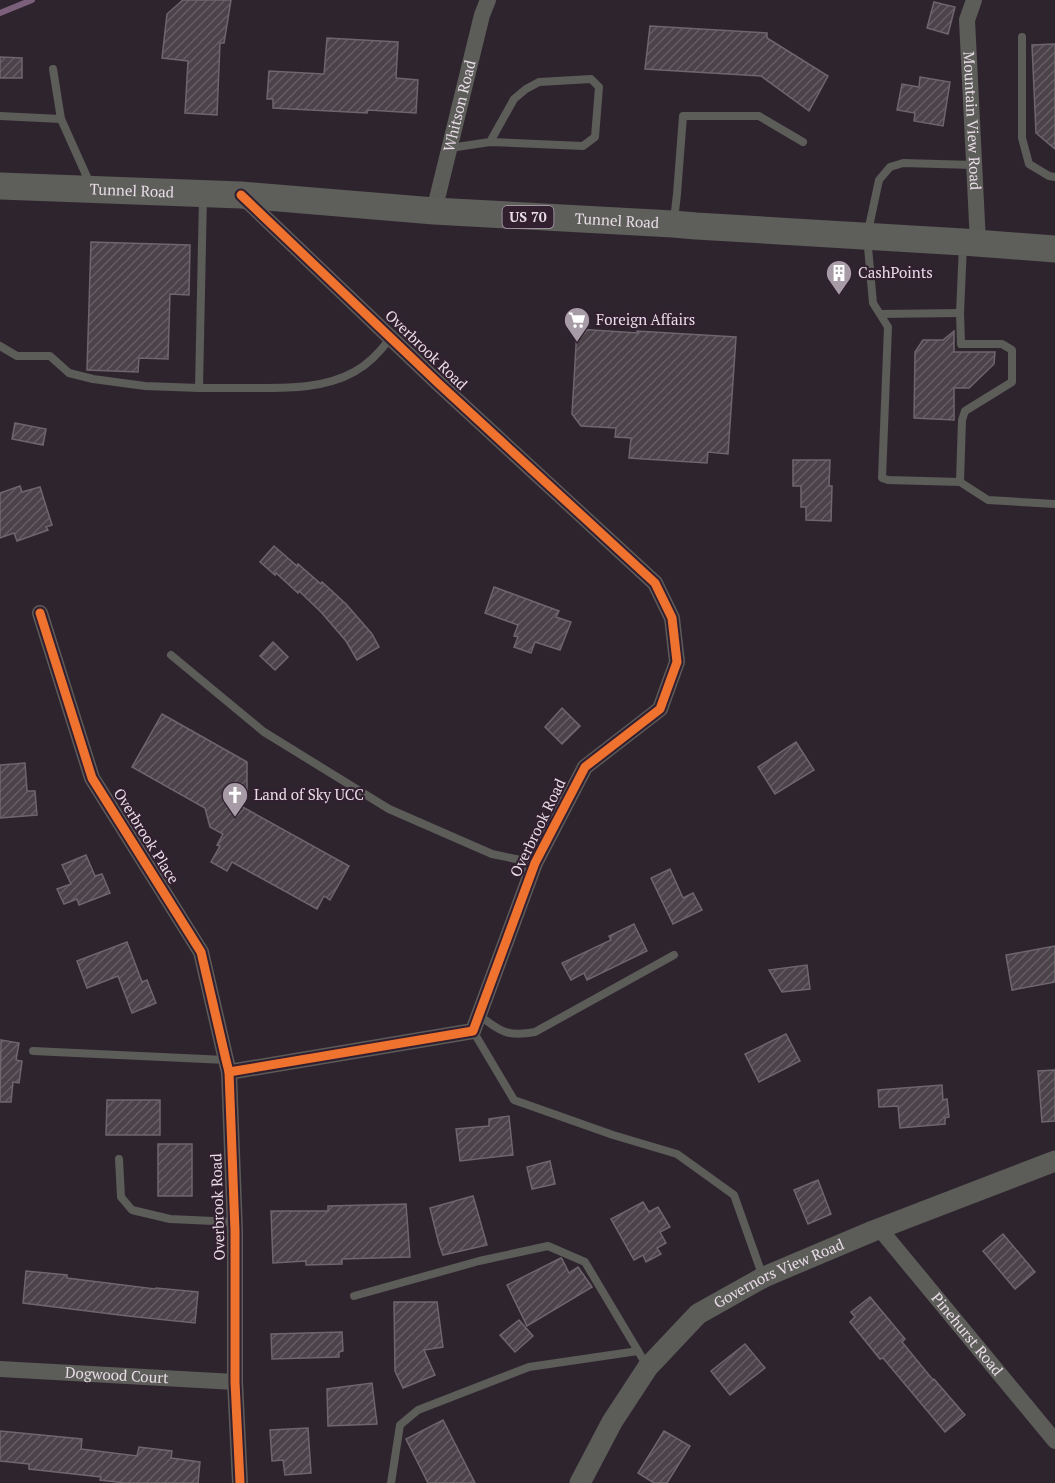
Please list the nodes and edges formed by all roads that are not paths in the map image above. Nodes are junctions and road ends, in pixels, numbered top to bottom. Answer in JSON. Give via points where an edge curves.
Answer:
{"nodes":[{"id":1,"x":488,"y":0,"type":"edge"},
{"id":2,"x":975,"y":0,"type":"edge"},
{"id":3,"x":1022,"y":37,"type":"dead end"},
{"id":4,"x":53,"y":69,"type":"dead end"},
{"id":5,"x":0,"y":116,"type":"edge"},
{"id":6,"x":61,"y":119,"type":"junction"},
{"id":7,"x":490,"y":142,"type":"junction"},
{"id":8,"x":803,"y":142,"type":"dead end"},
{"id":9,"x":449,"y":148,"type":"junction"},
{"id":10,"x":974,"y":165,"type":"junction"},
{"id":11,"x":1055,"y":177,"type":"edge"},
{"id":12,"x":0,"y":186,"type":"edge"},
{"id":13,"x":92,"y":189,"type":"junction"},
{"id":14,"x":203,"y":193,"type":"junction"},
{"id":15,"x":241,"y":195,"type":"junction"},
{"id":16,"x":434,"y":211,"type":"junction"},
{"id":17,"x":673,"y":224,"type":"junction"},
{"id":18,"x":867,"y":236,"type":"junction"},
{"id":19,"x":970,"y":242,"type":"junction"},
{"id":20,"x":1055,"y":249,"type":"edge"},
{"id":21,"x":960,"y":313,"type":"junction"},
{"id":22,"x":881,"y":314,"type":"junction"},
{"id":23,"x":391,"y":337,"type":"junction"},
{"id":24,"x":0,"y":346,"type":"edge"},
{"id":25,"x":199,"y":388,"type":"junction"},
{"id":26,"x":960,"y":482,"type":"junction"},
{"id":27,"x":1055,"y":504,"type":"edge"},
{"id":28,"x":40,"y":613,"type":"dead end"},
{"id":29,"x":171,"y":654,"type":"dead end"},
{"id":30,"x":535,"y":864,"type":"junction"},
{"id":31,"x":674,"y":955,"type":"dead end"},
{"id":32,"x":476,"y":1023,"type":"junction"},
{"id":33,"x":33,"y":1051,"type":"dead end"},
{"id":34,"x":227,"y":1066,"type":"junction"},
{"id":35,"x":119,"y":1159,"type":"dead end"},
{"id":36,"x":1055,"y":1161,"type":"edge"},
{"id":37,"x":235,"y":1222,"type":"junction"},
{"id":38,"x":879,"y":1228,"type":"junction"},
{"id":39,"x":764,"y":1277,"type":"junction"},
{"id":40,"x":354,"y":1296,"type":"dead end"},
{"id":41,"x":643,"y":1359,"type":"junction"},
{"id":42,"x":0,"y":1369,"type":"edge"},
{"id":43,"x":235,"y":1382,"type":"junction"},
{"id":44,"x":1055,"y":1441,"type":"edge"},
{"id":45,"x":240,"y":1483,"type":"edge"},
{"id":46,"x":391,"y":1483,"type":"edge"},
{"id":47,"x":580,"y":1483,"type":"edge"}],
"edges":[{"from":1,"to":9,"type":"street","name":"Whitson Road"},
{"from":2,"to":10,"type":"street","name":"Mountain View Road","via":[[967,20]]},
{"from":3,"to":11,"type":"lane","via":[[1022,138],[1029,164]]},
{"from":4,"to":6,"type":"lane"},
{"from":5,"to":6,"type":"lane"},
{"from":6,"to":13,"type":"lane"},
{"from":7,"to":7,"type":"lane","via":[[583,146],[595,137],[599,87],[591,79],[539,82],[526,88],[514,99]]},
{"from":7,"to":9,"type":"lane"},
{"from":8,"to":17,"type":"lane","via":[[759,116],[683,116]]},
{"from":9,"to":16,"type":"street","name":"Whitson Road"},
{"from":10,"to":18,"type":"lane","via":[[890,167],[879,180]]},
{"from":10,"to":19,"type":"street","name":"Mountain View Road"},
{"from":12,"to":13,"type":"main road","name":"Tunnel Road","number":"US 70"},
{"from":13,"to":14,"type":"main road","name":"Tunnel Road","number":"US 70"},
{"from":14,"to":15,"type":"main road","name":"Tunnel Road","number":"US 70"},
{"from":14,"to":25,"type":"lane"},
{"from":15,"to":16,"type":"main road","name":"Tunnel Road","number":"US 70"},
{"from":15,"to":23,"type":"street","name":"Overbrook Road"},
{"from":16,"to":17,"type":"main road","name":"Tunnel Road","number":"US 70"},
{"from":17,"to":18,"type":"main road","name":"Tunnel Road","number":"US 70"},
{"from":18,"to":19,"type":"main road","name":"Tunnel Road","number":"US 70"},
{"from":18,"to":22,"type":"lane","via":[[873,303]]},
{"from":19,"to":20,"type":"main road","name":"Tunnel Road","number":"US 70"},
{"from":19,"to":21,"type":"lane"},
{"from":21,"to":22,"type":"lane"},
{"from":21,"to":26,"type":"lane","via":[[961,344],[1002,344],[1012,350],[1012,382],[965,411]]},
{"from":22,"to":26,"type":"lane","via":[[888,327],[882,478]]},
{"from":23,"to":25,"type":"lane","via":[[382,349],[341,378],[298,387]]},
{"from":23,"to":30,"type":"street","name":"Overbrook Road","via":[[655,584],[672,618],[677,662],[660,709],[585,767]]},
{"from":24,"to":25,"type":"lane","via":[[17,356],[50,356],[69,374],[145,386]]},
{"from":26,"to":27,"type":"lane","via":[[988,500]]},
{"from":28,"to":34,"type":"street","name":"Overbrook Place","via":[[92,778],[201,952]]},
{"from":29,"to":30,"type":"lane","via":[[264,732],[389,809],[492,854]]},
{"from":30,"to":32,"type":"street","name":"Overbrook Road"},
{"from":31,"to":32,"type":"lane","via":[[536,1032],[508,1033]]},
{"from":32,"to":34,"type":"street"},
{"from":32,"to":39,"type":"lane","via":[[514,1100],[676,1154],[734,1195]]},
{"from":33,"to":34,"type":"lane"},
{"from":34,"to":37,"type":"street","name":"Overbrook Road"},
{"from":35,"to":37,"type":"lane","via":[[121,1197],[132,1210],[170,1219]]},
{"from":36,"to":38,"type":"street","name":"Governors View Road"},
{"from":37,"to":43,"type":"street","name":"Overbrook Road"},
{"from":38,"to":39,"type":"street","name":"Governors View Road"},
{"from":38,"to":44,"type":"street","name":"Pinehurst Road"},
{"from":39,"to":41,"type":"street","name":"Governors View Road","via":[[698,1314]]},
{"from":40,"to":41,"type":"lane","via":[[548,1245],[585,1262]]},
{"from":41,"to":46,"type":"lane","via":[[530,1367],[418,1410],[400,1425]]},
{"from":41,"to":47,"type":"street","name":"Governors View Road"},
{"from":42,"to":43,"type":"street","name":"Dogwood Court"},
{"from":43,"to":45,"type":"street","name":"Overbrook Road"}]}
